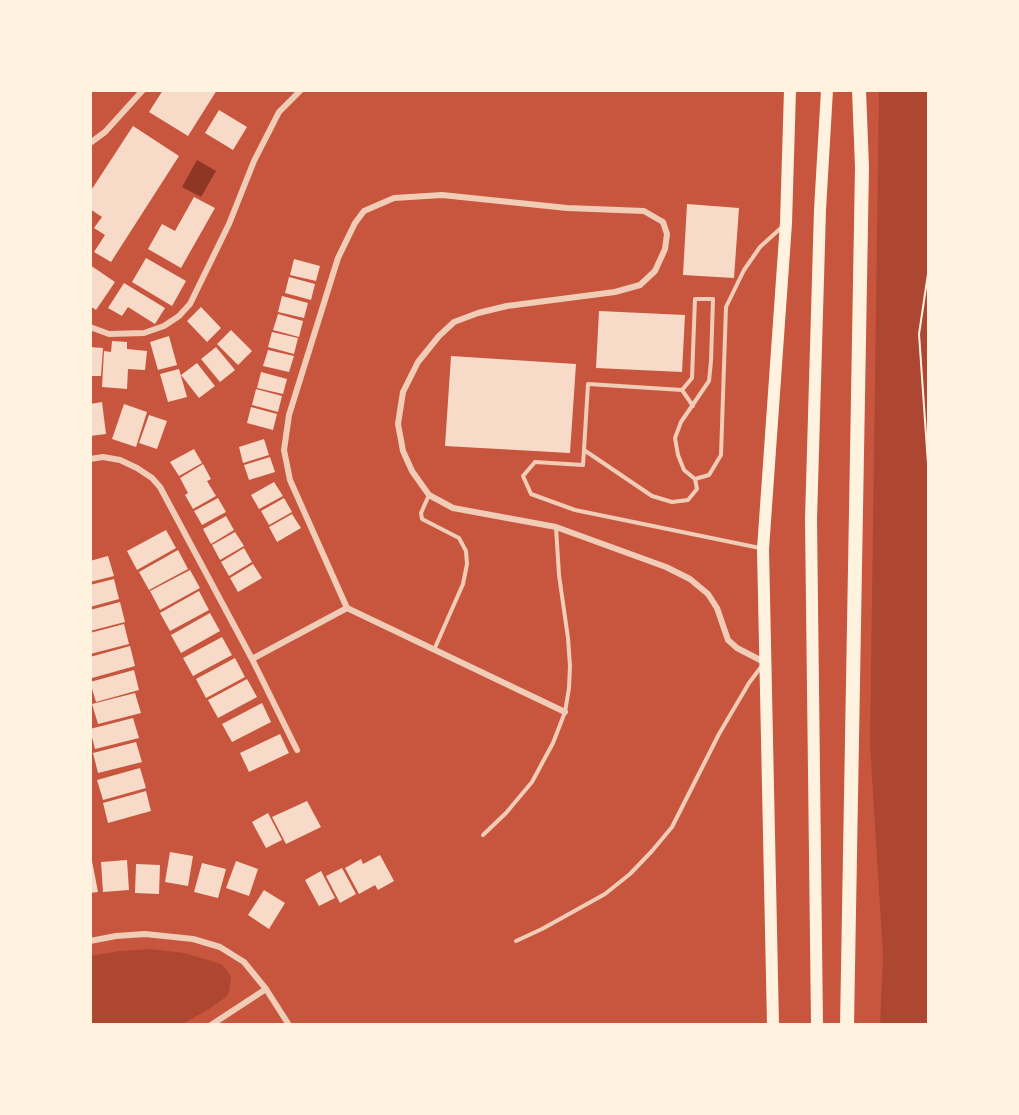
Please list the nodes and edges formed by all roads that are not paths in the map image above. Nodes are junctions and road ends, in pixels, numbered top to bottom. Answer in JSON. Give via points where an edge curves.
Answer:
{"nodes":[{"id":1,"x":143,"y":90,"type":"edge"},
{"id":2,"x":302,"y":90,"type":"edge"},
{"id":3,"x":790,"y":90,"type":"edge"},
{"id":4,"x":827,"y":90,"type":"edge"},
{"id":5,"x":860,"y":90,"type":"edge"},
{"id":6,"x":90,"y":143,"type":"edge"},
{"id":7,"x":786,"y":223,"type":"junction"},
{"id":8,"x":90,"y":327,"type":"edge"},
{"id":9,"x":682,"y":390,"type":"junction"},
{"id":10,"x":693,"y":406,"type":"junction"},
{"id":11,"x":584,"y":450,"type":"junction"},
{"id":12,"x":90,"y":459,"type":"edge"},
{"id":13,"x":695,"y":479,"type":"junction"},
{"id":14,"x":429,"y":495,"type":"junction"},
{"id":15,"x":556,"y":527,"type":"junction"},
{"id":16,"x":763,"y":549,"type":"junction"},
{"id":17,"x":347,"y":608,"type":"junction"},
{"id":18,"x":434,"y":651,"type":"junction"},
{"id":19,"x":252,"y":659,"type":"junction"},
{"id":20,"x":765,"y":662,"type":"junction"},
{"id":21,"x":565,"y":712,"type":"junction"},
{"id":22,"x":297,"y":750,"type":"dead end"},
{"id":23,"x":483,"y":835,"type":"dead end"},
{"id":24,"x":90,"y":941,"type":"edge"},
{"id":25,"x":516,"y":941,"type":"dead end"},
{"id":26,"x":266,"y":989,"type":"junction"},
{"id":27,"x":211,"y":1025,"type":"edge"},
{"id":28,"x":289,"y":1025,"type":"edge"},
{"id":29,"x":773,"y":1025,"type":"edge"},
{"id":30,"x":817,"y":1025,"type":"edge"},
{"id":31,"x":847,"y":1025,"type":"edge"}],
"edges":[{"from":1,"to":6,"type":"street"},
{"from":2,"to":8,"type":"street","via":[[279,112],[190,304],[164,326],[144,333],[109,334]]},
{"from":3,"to":7,"type":"highway"},
{"from":4,"to":30,"type":"highway","via":[[811,519]]},
{"from":5,"to":31,"type":"highway","via":[[862,167]]},
{"from":7,"to":13,"type":"lane","via":[[760,247],[726,307],[721,455],[709,475]]},
{"from":7,"to":16,"type":"highway"},
{"from":9,"to":10,"type":"lane"},
{"from":9,"to":10,"type":"lane","via":[[692,378],[695,299],[713,299],[708,381]]},
{"from":9,"to":11,"type":"lane","via":[[588,384]]},
{"from":10,"to":13,"type":"lane","via":[[675,438],[684,470]]},
{"from":11,"to":13,"type":"lane","via":[[652,496],[672,502],[688,500],[697,489]]},
{"from":11,"to":16,"type":"lane","via":[[583,465],[535,462],[523,476],[531,494],[574,510]]},
{"from":12,"to":19,"type":"street","via":[[120,460],[160,487]]},
{"from":14,"to":15,"type":"street","via":[[453,508]]},
{"from":14,"to":17,"type":"street","via":[[403,451],[398,424],[403,392],[418,362],[439,336],[454,322],[478,313],[640,285],[655,271],[665,249],[667,234],[663,222],[644,211],[567,208],[442,195],[394,198],[364,211],[335,269],[289,415],[284,450],[290,480]]},
{"from":14,"to":18,"type":"lane","via":[[422,519],[459,538],[467,564],[463,584]]},
{"from":15,"to":20,"type":"street","via":[[690,579],[717,608],[728,640]]},
{"from":15,"to":21,"type":"lane","via":[[570,666]]},
{"from":16,"to":20,"type":"highway"},
{"from":17,"to":18,"type":"street"},
{"from":17,"to":19,"type":"street"},
{"from":18,"to":21,"type":"street"},
{"from":19,"to":22,"type":"street"},
{"from":20,"to":25,"type":"lane","via":[[719,734],[672,827],[652,851],[605,894]]},
{"from":20,"to":29,"type":"highway"},
{"from":21,"to":23,"type":"lane","via":[[532,782]]},
{"from":24,"to":26,"type":"street","via":[[145,934],[193,939],[233,954]]},
{"from":26,"to":27,"type":"street"},
{"from":26,"to":28,"type":"street"}]}
